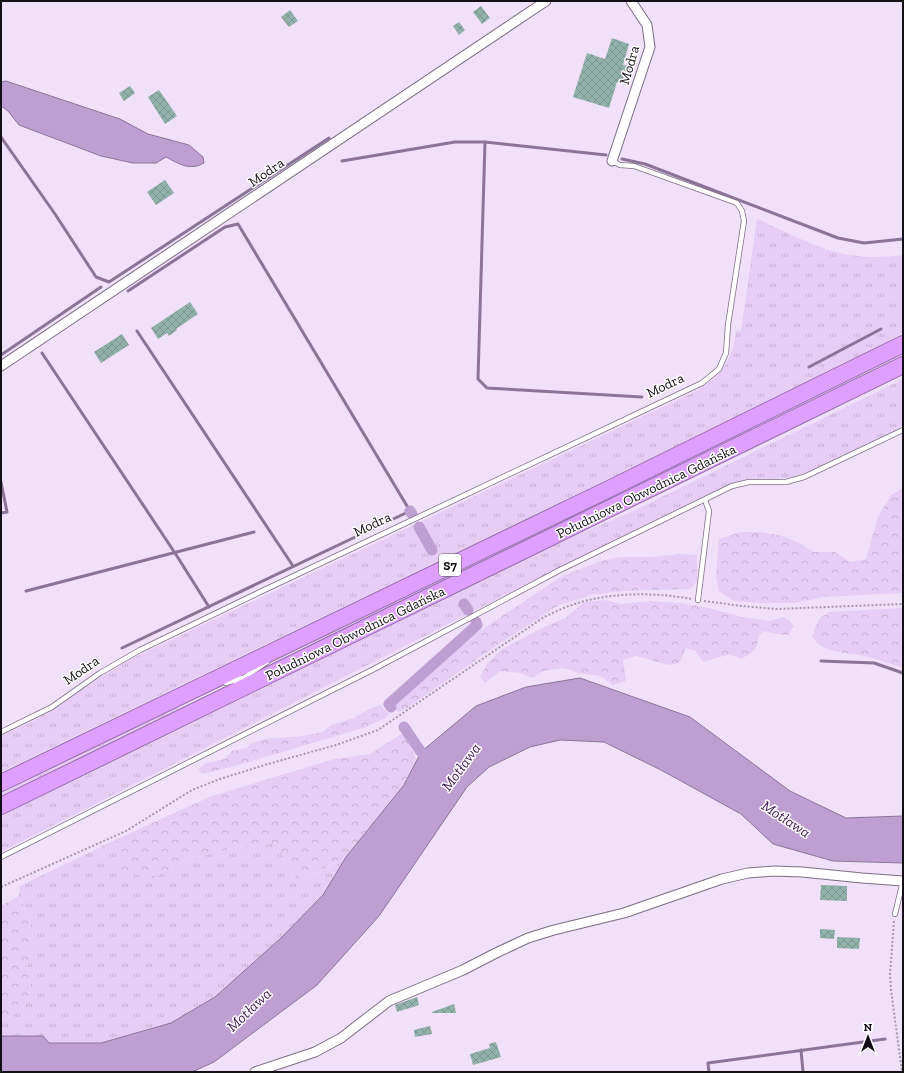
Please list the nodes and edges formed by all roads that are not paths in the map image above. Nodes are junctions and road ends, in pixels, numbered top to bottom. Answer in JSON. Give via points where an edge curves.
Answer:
{"nodes":[{"id":1,"x":546,"y":1,"type":"edge"},
{"id":2,"x":631,"y":1,"type":"edge"},
{"id":3,"x":612,"y":161,"type":"joint"},
{"id":4,"x":903,"y":344,"type":"edge"},
{"id":5,"x":903,"y":365,"type":"edge"},
{"id":6,"x":1,"y":366,"type":"edge"},
{"id":7,"x":903,"y":430,"type":"edge"},
{"id":8,"x":705,"y":500,"type":"junction"},
{"id":9,"x":698,"y":600,"type":"road end"},
{"id":10,"x":308,"y":634,"type":"junction"},
{"id":11,"x":317,"y":652,"type":"junction"},
{"id":12,"x":278,"y":655,"type":"dead end"},
{"id":13,"x":272,"y":659,"type":"dead end"},
{"id":14,"x":275,"y":666,"type":"dead end"},
{"id":15,"x":268,"y":668,"type":"dead end"},
{"id":16,"x":247,"y":676,"type":"junction"},
{"id":17,"x":218,"y":685,"type":"dead end"},
{"id":18,"x":211,"y":687,"type":"dead end"},
{"id":19,"x":228,"y":688,"type":"dead end"},
{"id":20,"x":221,"y":692,"type":"dead end"},
{"id":21,"x":174,"y":699,"type":"junction"},
{"id":22,"x":182,"y":717,"type":"junction"},
{"id":23,"x":1,"y":732,"type":"edge"},
{"id":24,"x":1,"y":783,"type":"edge"},
{"id":25,"x":1,"y":806,"type":"edge"},
{"id":26,"x":1,"y":857,"type":"edge"},
{"id":27,"x":903,"y":881,"type":"edge"},
{"id":28,"x":895,"y":914,"type":"road end"},
{"id":29,"x":255,"y":1072,"type":"edge"}],
"edges":[{"from":1,"to":6,"type":"street","name":"Modra"},
{"from":2,"to":3,"type":"street","name":"Modra","via":[[646,25],[650,47]]},
{"from":3,"to":23,"type":"lane","name":"Modra","via":[[620,165],[634,166],[738,203],[744,221],[726,353],[719,369],[702,383],[140,650],[100,673],[52,707]]},
{"from":4,"to":10,"type":"highway","name":"Południowa Obwodnica Gdańska","number":"S7"},
{"from":5,"to":11,"type":"highway","name":"Południowa Obwodnica Gdańska","number":"S7"},
{"from":7,"to":8,"type":"lane","via":[[804,477],[786,482],[749,482],[732,486]]},
{"from":8,"to":9,"type":"lane","via":[[709,511]]},
{"from":8,"to":26,"type":"lane","via":[[560,570],[372,670]]},
{"from":10,"to":12,"type":"lane"},
{"from":10,"to":21,"type":"highway","name":"Południowa Obwodnica Gdańska","number":"S7"},
{"from":11,"to":14,"type":"lane"},
{"from":11,"to":22,"type":"highway","name":"Południowa Obwodnica Gdańska","number":"S7"},
{"from":13,"to":16,"type":"lane"},
{"from":15,"to":16,"type":"lane"},
{"from":16,"to":17,"type":"lane"},
{"from":16,"to":19,"type":"lane"},
{"from":18,"to":21,"type":"lane"},
{"from":20,"to":22,"type":"lane"},
{"from":21,"to":24,"type":"highway","name":"Południowa Obwodnica Gdańska","number":"S7"},
{"from":22,"to":25,"type":"highway","name":"Południowa Obwodnica Gdańska","number":"S7"},
{"from":27,"to":28,"type":"lane"},
{"from":27,"to":29,"type":"street","via":[[774,871],[722,879],[624,912],[528,938],[464,970],[389,1000],[341,1038],[315,1052]]}]}
